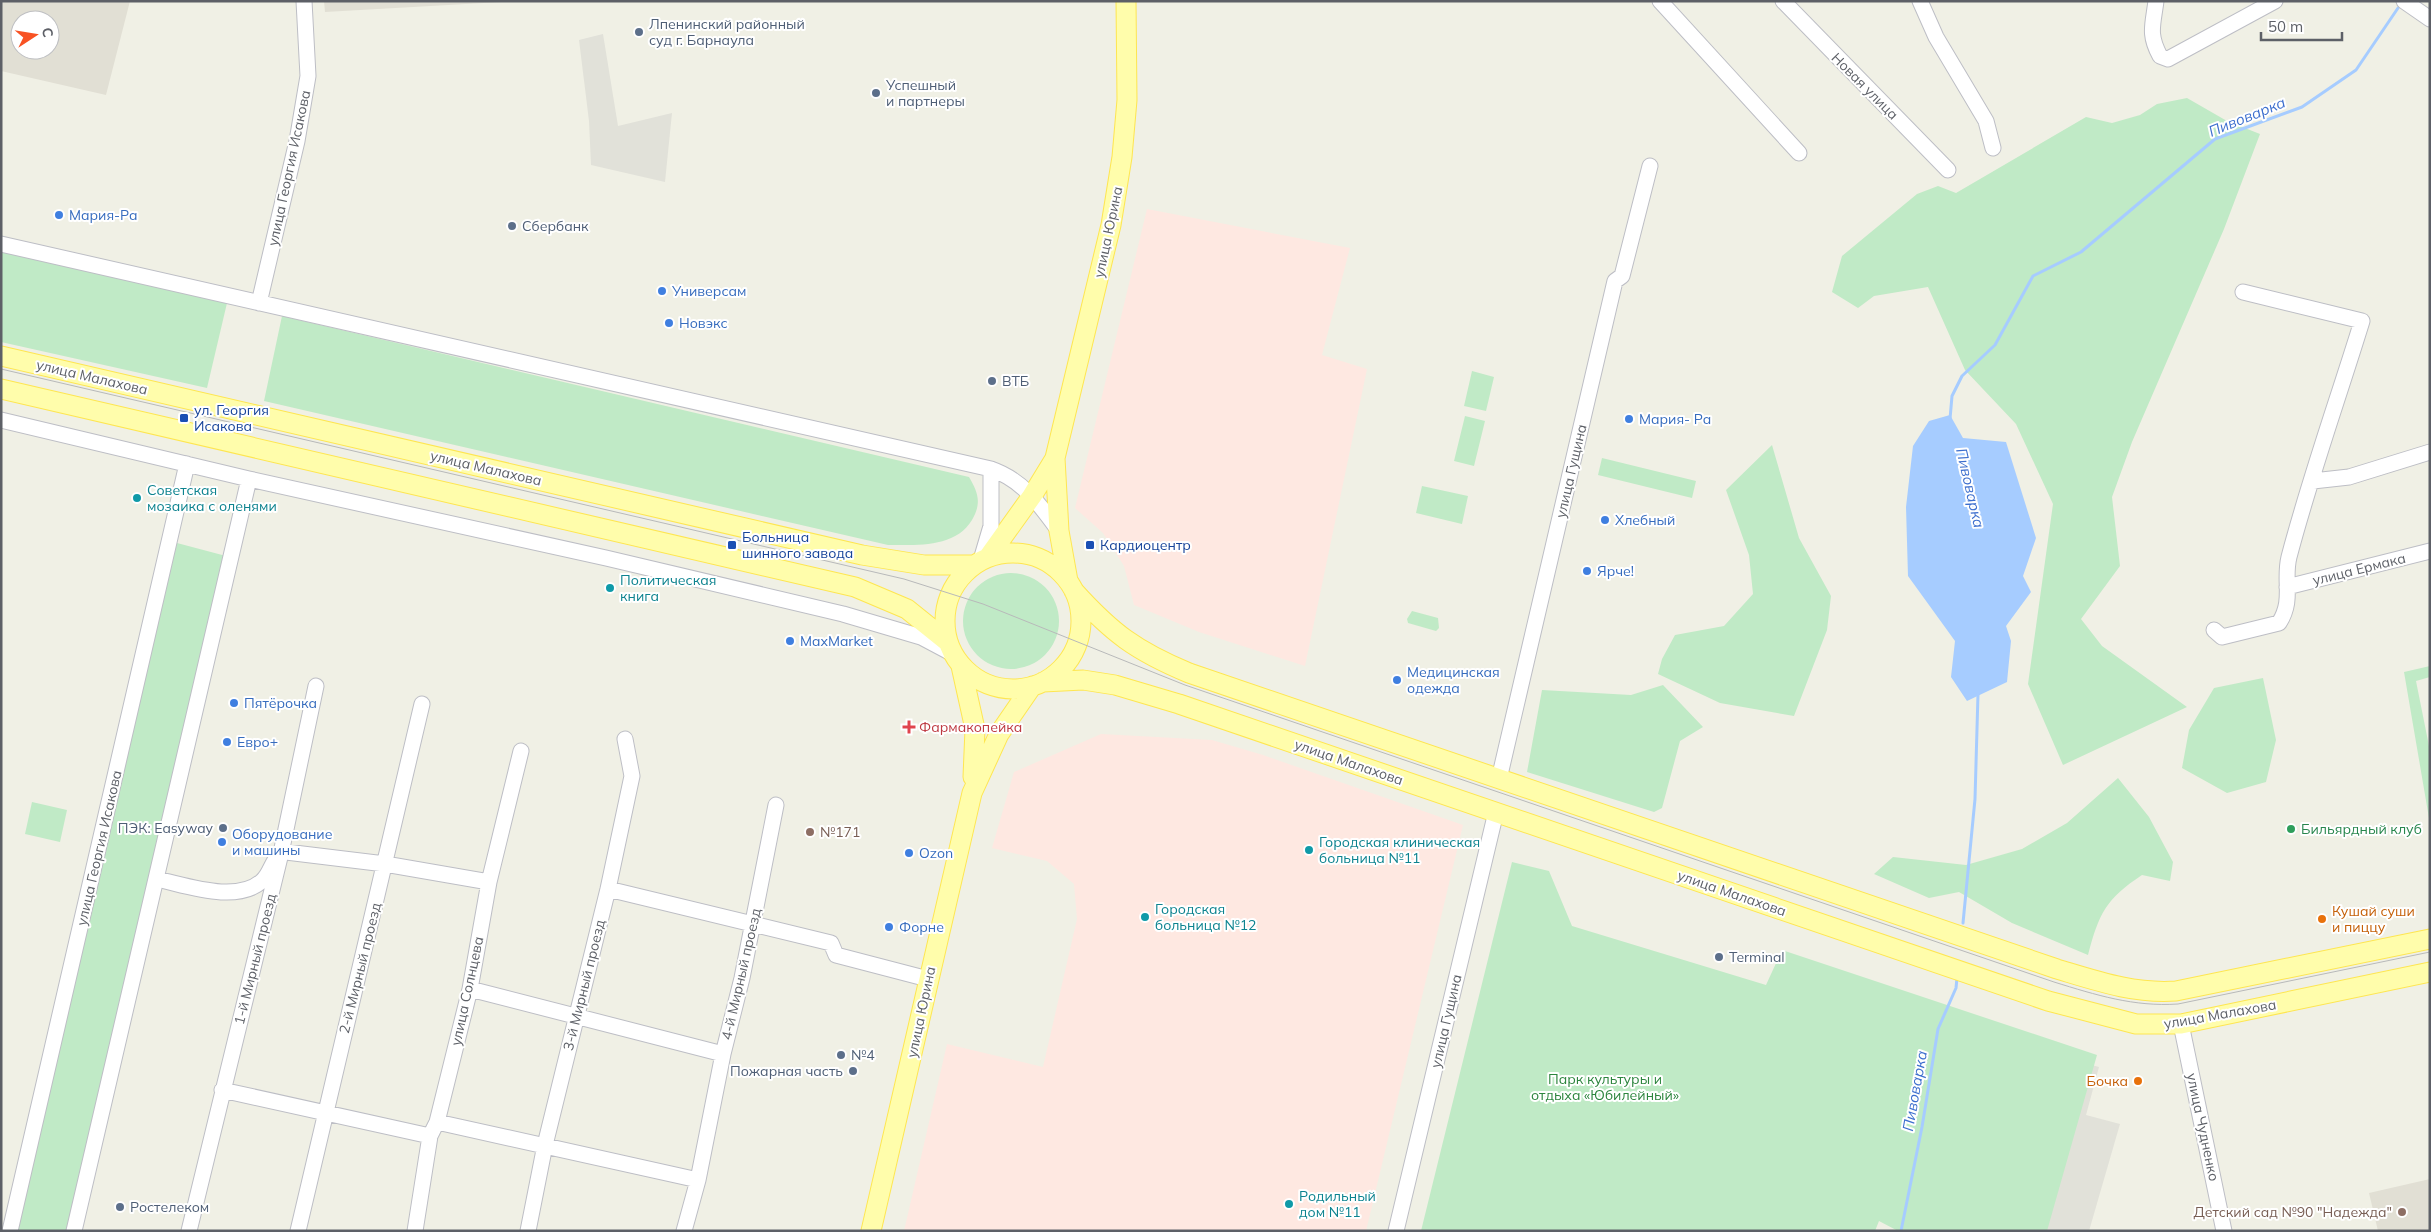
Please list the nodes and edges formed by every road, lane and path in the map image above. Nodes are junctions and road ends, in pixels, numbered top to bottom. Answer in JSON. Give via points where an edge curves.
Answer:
{"nodes":[{"id":1,"x":304,"y":1,"type":"edge"},
{"id":2,"x":1126,"y":1,"type":"edge"},
{"id":3,"x":1660,"y":1,"type":"edge"},
{"id":4,"x":1783,"y":1,"type":"edge"},
{"id":5,"x":1920,"y":1,"type":"edge"},
{"id":6,"x":2156,"y":1,"type":"edge"},
{"id":7,"x":2275,"y":1,"type":"edge"},
{"id":8,"x":2404,"y":1,"type":"edge"},
{"id":9,"x":2430,"y":19,"type":"edge"},
{"id":10,"x":1994,"y":148,"type":"dead end"},
{"id":11,"x":1799,"y":152,"type":"dead end"},
{"id":12,"x":1650,"y":166,"type":"dead end"},
{"id":13,"x":1948,"y":170,"type":"dead end"},
{"id":14,"x":1,"y":244,"type":"edge"},
{"id":15,"x":2243,"y":292,"type":"dead end"},
{"id":16,"x":259,"y":303,"type":"junction"},
{"id":17,"x":1,"y":356,"type":"edge"},
{"id":18,"x":1,"y":389,"type":"edge"},
{"id":19,"x":1,"y":420,"type":"edge"},
{"id":20,"x":2430,"y":452,"type":"edge"},
{"id":21,"x":1055,"y":458,"type":"junction"},
{"id":22,"x":187,"y":464,"type":"junction"},
{"id":23,"x":991,"y":470,"type":"junction"},
{"id":24,"x":249,"y":479,"type":"junction"},
{"id":25,"x":2313,"y":480,"type":"junction"},
{"id":26,"x":1032,"y":496,"type":"junction"},
{"id":27,"x":1059,"y":531,"type":"junction"},
{"id":28,"x":2430,"y":551,"type":"edge"},
{"id":29,"x":981,"y":560,"type":"junction"},
{"id":30,"x":1071,"y":586,"type":"junction"},
{"id":31,"x":2287,"y":587,"type":"junction"},
{"id":32,"x":2214,"y":630,"type":"dead end"},
{"id":33,"x":954,"y":654,"type":"junction"},
{"id":34,"x":1038,"y":684,"type":"junction"},
{"id":35,"x":316,"y":686,"type":"dead end"},
{"id":36,"x":422,"y":704,"type":"dead end"},
{"id":37,"x":626,"y":739,"type":"dead end"},
{"id":38,"x":521,"y":751,"type":"dead end"},
{"id":39,"x":1500,"y":779,"type":"junction"},
{"id":40,"x":972,"y":793,"type":"junction"},
{"id":41,"x":776,"y":805,"type":"dead end"},
{"id":42,"x":1496,"y":812,"type":"junction"},
{"id":43,"x":281,"y":853,"type":"junction"},
{"id":44,"x":385,"y":864,"type":"junction"},
{"id":45,"x":156,"y":879,"type":"junction"},
{"id":46,"x":489,"y":882,"type":"junction"},
{"id":47,"x":608,"y":889,"type":"junction"},
{"id":48,"x":752,"y":924,"type":"junction"},
{"id":49,"x":2430,"y":939,"type":"edge"},
{"id":50,"x":2430,"y":972,"type":"edge"},
{"id":51,"x":928,"y":979,"type":"junction"},
{"id":52,"x":470,"y":989,"type":"junction"},
{"id":53,"x":577,"y":1016,"type":"junction"},
{"id":54,"x":2181,"y":1024,"type":"junction"},
{"id":55,"x":723,"y":1054,"type":"junction"},
{"id":56,"x":222,"y":1090,"type":"junction"},
{"id":57,"x":325,"y":1113,"type":"junction"},
{"id":58,"x":437,"y":1122,"type":"junction"},
{"id":59,"x":430,"y":1136,"type":"junction"},
{"id":60,"x":545,"y":1145,"type":"junction"},
{"id":61,"x":698,"y":1180,"type":"junction"},
{"id":62,"x":10,"y":1231,"type":"edge"},
{"id":63,"x":74,"y":1231,"type":"edge"},
{"id":64,"x":189,"y":1231,"type":"edge"},
{"id":65,"x":298,"y":1231,"type":"edge"},
{"id":66,"x":415,"y":1231,"type":"edge"},
{"id":67,"x":528,"y":1231,"type":"edge"},
{"id":68,"x":684,"y":1231,"type":"edge"},
{"id":69,"x":871,"y":1231,"type":"edge"},
{"id":70,"x":1396,"y":1231,"type":"edge"},
{"id":71,"x":2224,"y":1231,"type":"edge"}],
"edges":[{"from":1,"to":16,"type":"street","name":"улица Георгия Исакова","via":[[308,76],[297,141]]},
{"from":2,"to":21,"type":"main road","name":"улица Юрина","via":[[1127,100],[1122,157],[1111,225]]},
{"from":3,"to":11,"type":"street"},
{"from":4,"to":13,"type":"street","name":"Новая улица"},
{"from":5,"to":10,"type":"street","via":[[1936,37],[1986,121]]},
{"from":6,"to":7,"type":"street","via":[[2152,42],[2160,56],[2168,59]]},
{"from":8,"to":9,"type":"street"},
{"from":12,"to":39,"type":"street","name":"улица Гущина","via":[[1622,276],[1615,281]]},
{"from":14,"to":16,"type":"street"},
{"from":15,"to":25,"type":"street","via":[[2362,320]]},
{"from":16,"to":23,"type":"street"},
{"from":17,"to":29,"type":"main road","name":"улица Малахова","via":[[862,555],[924,565]]},
{"from":18,"to":33,"type":"main road","via":[[855,587],[906,608]]},
{"from":19,"to":22,"type":"street"},
{"from":20,"to":25,"type":"street","via":[[2349,477]]},
{"from":21,"to":26,"type":"main road","name":"улица Юрина"},
{"from":21,"to":27,"type":"main road","name":"улица Юрина"},
{"from":22,"to":24,"type":"street"},
{"from":22,"to":62,"type":"street","name":"улица Георгия Исакова"},
{"from":23,"to":26,"type":"street","via":[[1012,479]]},
{"from":23,"to":29,"type":"street","via":[[991,526]]},
{"from":24,"to":33,"type":"street","via":[[843,614],[921,637]]},
{"from":24,"to":45,"type":"street"},
{"from":25,"to":31,"type":"street","via":[[2289,559]]},
{"from":26,"to":27,"type":"street"},
{"from":26,"to":29,"type":"main road","name":"улица Юрина"},
{"from":27,"to":30,"type":"main road","name":"улица Юрина"},
{"from":28,"to":31,"type":"street","name":"улица Ермака"},
{"from":29,"to":30,"type":"main road","via":[[1004,553],[1033,555],[1047,561]]},
{"from":29,"to":33,"type":"main road","via":[[956,582],[948,599],[944,613]]},
{"from":30,"to":34,"type":"main road","via":[[1081,616],[1077,643],[1062,668]]},
{"from":30,"to":39,"type":"main road","via":[[1117,635],[1158,660]]},
{"from":31,"to":32,"type":"street","via":[[2288,606],[2279,623],[2222,637]]},
{"from":33,"to":34,"type":"main road","via":[[982,682],[1020,689]]},
{"from":33,"to":40,"type":"main road","name":"улица Юрина","via":[[975,729]]},
{"from":34,"to":40,"type":"main road","name":"улица Юрина","via":[[999,734]]},
{"from":34,"to":42,"type":"main road","name":"улица Малахова","via":[[1083,680],[1115,685]]},
{"from":35,"to":43,"type":"street","name":"1-й Мирный проезд"},
{"from":36,"to":44,"type":"street","name":"2-й Мирный проезд"},
{"from":37,"to":47,"type":"street","name":"3-й Мирный проезд","via":[[632,776]]},
{"from":38,"to":46,"type":"street","name":"улица Солнцева"},
{"from":39,"to":49,"type":"main road","via":[[2057,969],[2137,991],[2176,992]]},
{"from":40,"to":51,"type":"main road","name":"улица Юрина"},
{"from":41,"to":48,"type":"street","name":"4-й Мирный проезд"},
{"from":42,"to":54,"type":"main road","name":"улица Малахова","via":[[2057,1003],[2136,1024]]},
{"from":42,"to":70,"type":"street","name":"улица Гущина"},
{"from":43,"to":44,"type":"street"},
{"from":43,"to":45,"type":"street","via":[[263,881],[235,891],[212,891]]},
{"from":43,"to":56,"type":"street","name":"1-й Мирный проезд"},
{"from":44,"to":46,"type":"street"},
{"from":44,"to":57,"type":"street","name":"2-й Мирный проезд"},
{"from":45,"to":63,"type":"street"},
{"from":46,"to":52,"type":"street","name":"улица Солнцева"},
{"from":47,"to":48,"type":"street"},
{"from":47,"to":53,"type":"street","name":"3-й Мирный проезд"},
{"from":48,"to":51,"type":"street","via":[[832,944],[836,955]]},
{"from":48,"to":55,"type":"street","name":"4-й Мирный проезд"},
{"from":50,"to":54,"type":"main road","name":"улица Малахова"},
{"from":51,"to":69,"type":"main road","name":"улица Юрина"},
{"from":52,"to":53,"type":"street"},
{"from":52,"to":58,"type":"street","name":"улица Солнцева"},
{"from":53,"to":55,"type":"street"},
{"from":53,"to":60,"type":"street","name":"3-й Мирный проезд"},
{"from":54,"to":71,"type":"street","name":"улица Чудненко"},
{"from":55,"to":61,"type":"street","name":"4-й Мирный проезд"},
{"from":56,"to":57,"type":"street"},
{"from":56,"to":64,"type":"street","name":"1-й Мирный проезд"},
{"from":57,"to":59,"type":"street"},
{"from":57,"to":65,"type":"street","name":"2-й Мирный проезд"},
{"from":58,"to":59,"type":"street","name":"улица Солнцева"},
{"from":58,"to":60,"type":"street"},
{"from":59,"to":66,"type":"street","name":"улица Солнцева"},
{"from":60,"to":61,"type":"street"},
{"from":60,"to":67,"type":"street","name":"3-й Мирный проезд"},
{"from":61,"to":68,"type":"street","name":"4-й Мирный проезд"}]}
